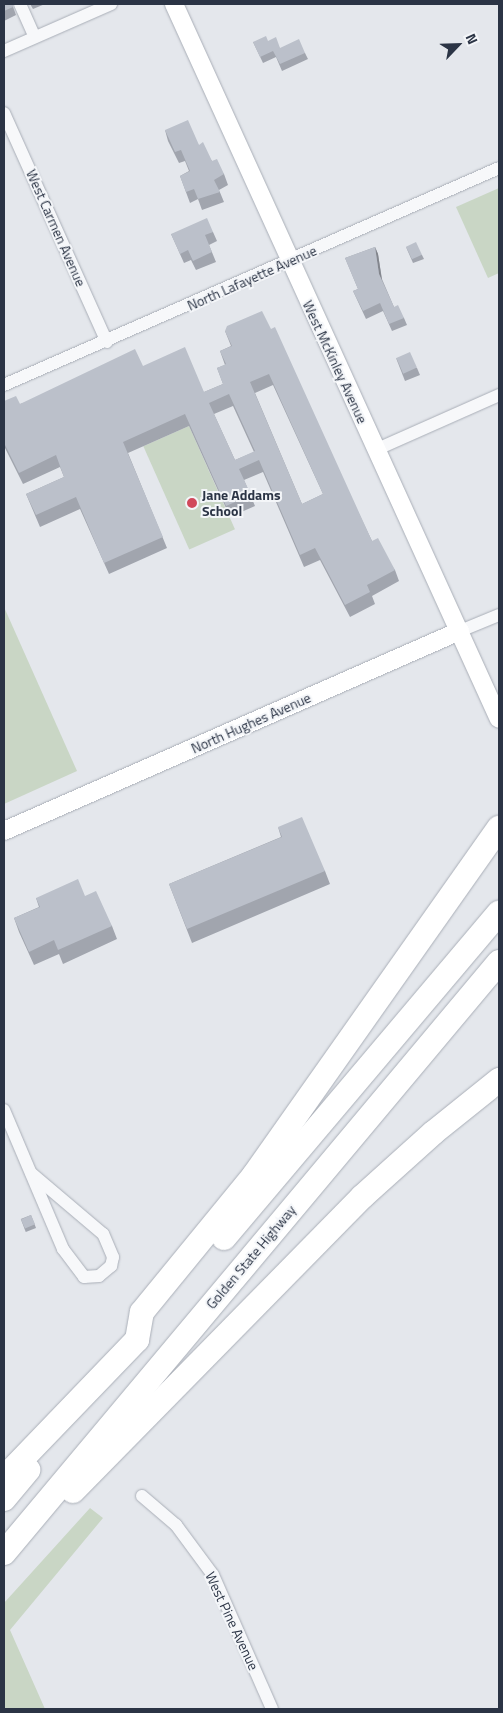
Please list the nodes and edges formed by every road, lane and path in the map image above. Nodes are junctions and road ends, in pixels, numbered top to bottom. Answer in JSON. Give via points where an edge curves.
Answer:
{"nodes":[{"id":1,"x":20,"y":4,"type":"edge"},
{"id":2,"x":174,"y":4,"type":"edge"},
{"id":3,"x":106,"y":5,"type":"edge"},
{"id":4,"x":35,"y":37,"type":"junction"},
{"id":5,"x":4,"y":51,"type":"edge"},
{"id":6,"x":4,"y":113,"type":"edge"},
{"id":7,"x":499,"y":168,"type":"edge"},
{"id":8,"x":289,"y":261,"type":"junction"},
{"id":9,"x":107,"y":342,"type":"junction"},
{"id":10,"x":4,"y":386,"type":"edge"},
{"id":11,"x":499,"y":395,"type":"edge"},
{"id":12,"x":376,"y":450,"type":"junction"},
{"id":13,"x":499,"y":615,"type":"edge"},
{"id":14,"x":460,"y":631,"type":"junction"},
{"id":15,"x":499,"y":719,"type":"edge"},
{"id":16,"x":499,"y":828,"type":"edge"},
{"id":17,"x":4,"y":831,"type":"edge"},
{"id":18,"x":499,"y":913,"type":"edge"},
{"id":19,"x":499,"y":962,"type":"edge"},
{"id":20,"x":499,"y":1080,"type":"edge"},
{"id":21,"x":4,"y":1110,"type":"edge"},
{"id":22,"x":31,"y":1173,"type":"junction"},
{"id":23,"x":137,"y":1340,"type":"junction"},
{"id":24,"x":4,"y":1478,"type":"edge"},
{"id":25,"x":142,"y":1496,"type":"dead end"},
{"id":26,"x":4,"y":1499,"type":"edge"},
{"id":27,"x":4,"y":1553,"type":"edge"},
{"id":28,"x":4,"y":1558,"type":"edge"},
{"id":29,"x":272,"y":1709,"type":"edge"}],
"edges":[{"from":1,"to":4,"type":"street"},
{"from":2,"to":8,"type":"main road","name":"West McKinley Avenue"},
{"from":3,"to":4,"type":"street"},
{"from":4,"to":5,"type":"street"},
{"from":6,"to":9,"type":"street","name":"West Carmen Avenue"},
{"from":7,"to":8,"type":"street","name":"North Lafayette Avenue"},
{"from":8,"to":9,"type":"street","name":"North Lafayette Avenue"},
{"from":8,"to":12,"type":"main road","name":"West McKinley Avenue"},
{"from":9,"to":10,"type":"street","name":"North Lafayette Avenue"},
{"from":11,"to":12,"type":"street"},
{"from":12,"to":14,"type":"main road","name":"West McKinley Avenue"},
{"from":13,"to":14,"type":"street","name":"North Hughes Avenue"},
{"from":14,"to":15,"type":"main road","name":"West McKinley Avenue"},
{"from":14,"to":17,"type":"main road","name":"North Hughes Avenue"},
{"from":16,"to":23,"type":"highway","via":[[254,1175],[142,1312]]},
{"from":18,"to":23,"type":"highway"},
{"from":19,"to":27,"type":"highway","name":"Golden State Highway"},
{"from":20,"to":28,"type":"highway","via":[[433,1132],[362,1197]]},
{"from":21,"to":22,"type":"street"},
{"from":22,"to":22,"type":"street","via":[[104,1234],[113,1258],[111,1266],[99,1276],[84,1277],[67,1255]]},
{"from":23,"to":24,"type":"highway"},
{"from":23,"to":26,"type":"highway"},
{"from":25,"to":29,"type":"street","name":"West Pine Avenue","via":[[176,1525],[213,1575]]}]}
